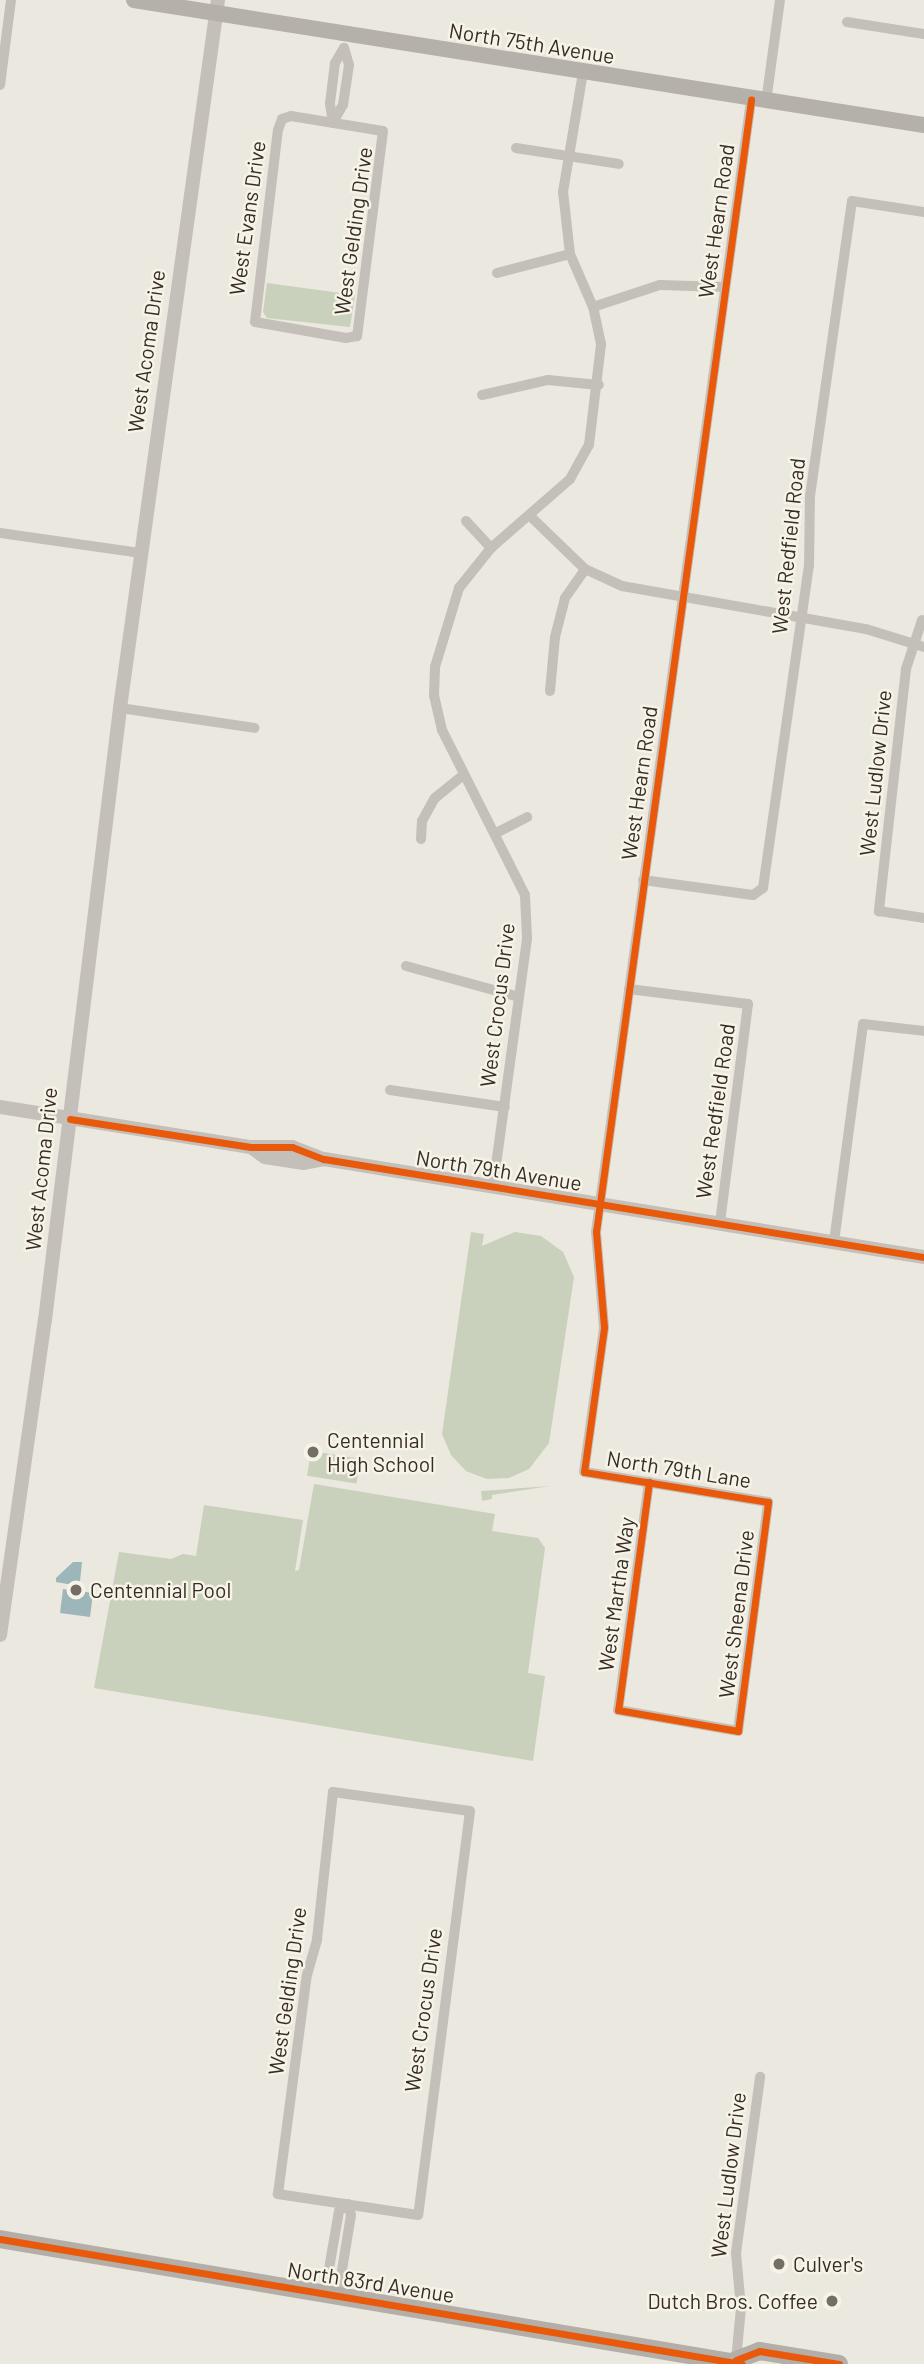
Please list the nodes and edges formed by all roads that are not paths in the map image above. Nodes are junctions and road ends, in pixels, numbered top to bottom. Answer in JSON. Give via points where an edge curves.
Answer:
{"nodes":[{"id":1,"x":11,"y":0,"type":"edge"},
{"id":2,"x":134,"y":0,"type":"edge"},
{"id":3,"x":780,"y":0,"type":"edge"},
{"id":4,"x":217,"y":7,"type":"edge"},
{"id":5,"x":847,"y":22,"type":"dead end"},
{"id":6,"x":924,"y":34,"type":"edge"},
{"id":7,"x":583,"y":73,"type":"junction"},
{"id":8,"x":0,"y":85,"type":"edge"},
{"id":9,"x":759,"y":101,"type":"junction"},
{"id":10,"x":333,"y":122,"type":"junction"},
{"id":11,"x":924,"y":125,"type":"edge"},
{"id":12,"x":516,"y":148,"type":"dead end"},
{"id":13,"x":569,"y":156,"type":"junction"},
{"id":14,"x":619,"y":164,"type":"dead end"},
{"id":15,"x":924,"y":212,"type":"edge"},
{"id":16,"x":570,"y":254,"type":"junction"},
{"id":17,"x":497,"y":273,"type":"dead end"},
{"id":18,"x":724,"y":287,"type":"junction"},
{"id":19,"x":593,"y":307,"type":"junction"},
{"id":20,"x":357,"y":335,"type":"joint"},
{"id":21,"x":599,"y":385,"type":"junction"},
{"id":22,"x":482,"y":395,"type":"dead end"},
{"id":23,"x":529,"y":515,"type":"junction"},
{"id":24,"x":466,"y":521,"type":"dead end"},
{"id":25,"x":0,"y":533,"type":"edge"},
{"id":26,"x":491,"y":548,"type":"junction"},
{"id":27,"x":140,"y":553,"type":"junction"},
{"id":28,"x":584,"y":569,"type":"junction"},
{"id":29,"x":681,"y":598,"type":"junction"},
{"id":30,"x":801,"y":618,"type":"junction"},
{"id":31,"x":922,"y":620,"type":"dead end"},
{"id":32,"x":913,"y":641,"type":"junction"},
{"id":33,"x":924,"y":647,"type":"edge"},
{"id":34,"x":550,"y":691,"type":"dead end"},
{"id":35,"x":120,"y":708,"type":"junction"},
{"id":36,"x":255,"y":728,"type":"dead end"},
{"id":37,"x":462,"y":776,"type":"junction"},
{"id":38,"x":527,"y":817,"type":"dead end"},
{"id":39,"x":496,"y":833,"type":"junction"},
{"id":40,"x":421,"y":839,"type":"dead end"},
{"id":41,"x":643,"y":880,"type":"junction"},
{"id":42,"x":924,"y":918,"type":"edge"},
{"id":43,"x":406,"y":966,"type":"dead end"},
{"id":44,"x":629,"y":989,"type":"junction"},
{"id":45,"x":519,"y":997,"type":"junction"},
{"id":46,"x":924,"y":1031,"type":"edge"},
{"id":47,"x":390,"y":1090,"type":"dead end"},
{"id":48,"x":0,"y":1107,"type":"edge"},
{"id":49,"x":505,"y":1107,"type":"junction"},
{"id":50,"x":71,"y":1118,"type":"junction"},
{"id":51,"x":493,"y":1187,"type":"junction"},
{"id":52,"x":600,"y":1204,"type":"junction"},
{"id":53,"x":720,"y":1223,"type":"junction"},
{"id":54,"x":834,"y":1242,"type":"junction"},
{"id":55,"x":924,"y":1257,"type":"edge"},
{"id":56,"x":584,"y":1472,"type":"joint"},
{"id":57,"x":649,"y":1482,"type":"junction"},
{"id":58,"x":768,"y":1502,"type":"joint"},
{"id":59,"x":0,"y":1635,"type":"edge"},
{"id":60,"x":738,"y":1731,"type":"joint"},
{"id":61,"x":470,"y":1811,"type":"joint"},
{"id":62,"x":760,"y":2077,"type":"dead end"},
{"id":63,"x":348,"y":2204,"type":"junction"},
{"id":64,"x":335,"y":2235,"type":"junction"},
{"id":65,"x":348,"y":2237,"type":"junction"},
{"id":66,"x":0,"y":2239,"type":"edge"},
{"id":67,"x":331,"y":2293,"type":"junction"},
{"id":68,"x":739,"y":2362,"type":"edge"},
{"id":69,"x":839,"y":2364,"type":"edge"}],
"edges":[{"from":1,"to":8,"type":"street"},
{"from":2,"to":4,"type":"main road","name":"North 75th Avenue"},
{"from":3,"to":9,"type":"street","name":"West Hearn Road"},
{"from":4,"to":7,"type":"main road","name":"North 75th Avenue"},
{"from":4,"to":27,"type":"street","name":"West Acoma Drive"},
{"from":5,"to":6,"type":"street"},
{"from":7,"to":9,"type":"main road","name":"North 75th Avenue"},
{"from":7,"to":13,"type":"street","name":"West Crocus Drive"},
{"from":9,"to":11,"type":"main road","name":"North 75th Avenue"},
{"from":9,"to":18,"type":"street","name":"West Hearn Road"},
{"from":10,"to":10,"type":"street","via":[[343,105],[349,65],[344,48],[335,62],[330,103]]},
{"from":10,"to":20,"type":"street","name":"West Gelding Drive","via":[[383,131]]},
{"from":10,"to":20,"type":"street","name":"West Evans Drive","via":[[282,119],[256,322],[346,338]]},
{"from":12,"to":13,"type":"street"},
{"from":13,"to":14,"type":"street"},
{"from":13,"to":16,"type":"street","name":"West Crocus Drive","via":[[563,192]]},
{"from":15,"to":30,"type":"street","name":"West Redfield Road","via":[[852,201],[810,496],[809,566]]},
{"from":16,"to":17,"type":"street"},
{"from":16,"to":19,"type":"street","name":"West Crocus Drive"},
{"from":18,"to":19,"type":"street","via":[[660,285]]},
{"from":18,"to":29,"type":"street","name":"West Hearn Road"},
{"from":19,"to":21,"type":"street","name":"West Crocus Drive","via":[[601,344]]},
{"from":21,"to":22,"type":"street","via":[[548,380]]},
{"from":21,"to":23,"type":"street","name":"West Crocus Drive","via":[[589,445],[570,479]]},
{"from":23,"to":26,"type":"street","name":"West Crocus Drive"},
{"from":23,"to":28,"type":"street"},
{"from":24,"to":26,"type":"street"},
{"from":25,"to":27,"type":"street"},
{"from":26,"to":37,"type":"street","name":"West Crocus Drive","via":[[451,602],[435,667],[436,711]]},
{"from":27,"to":35,"type":"street","name":"West Acoma Drive"},
{"from":28,"to":29,"type":"street","via":[[622,586]]},
{"from":28,"to":34,"type":"street","via":[[565,598],[555,637]]},
{"from":29,"to":30,"type":"street"},
{"from":29,"to":41,"type":"street","name":"West Hearn Road"},
{"from":30,"to":32,"type":"street"},
{"from":30,"to":41,"type":"street","name":"West Redfield Road","via":[[759,894]]},
{"from":31,"to":32,"type":"street","name":"West Ludlow Drive"},
{"from":32,"to":33,"type":"street"},
{"from":32,"to":42,"type":"street","name":"West Ludlow Drive","via":[[879,911]]},
{"from":35,"to":36,"type":"street"},
{"from":35,"to":50,"type":"street","name":"West Acoma Drive","via":[[69,1102]]},
{"from":37,"to":39,"type":"street","name":"West Crocus Drive"},
{"from":37,"to":40,"type":"street","via":[[435,798],[422,821]]},
{"from":38,"to":39,"type":"street"},
{"from":39,"to":45,"type":"street","name":"West Crocus Drive","via":[[525,895],[527,938]]},
{"from":41,"to":44,"type":"street","name":"West Hearn Road"},
{"from":43,"to":45,"type":"street"},
{"from":44,"to":52,"type":"street","name":"West Hearn Road"},
{"from":44,"to":53,"type":"street","name":"West Redfield Road","via":[[748,1004]]},
{"from":45,"to":49,"type":"street","name":"West Crocus Drive"},
{"from":46,"to":54,"type":"street","via":[[863,1024]]},
{"from":47,"to":49,"type":"street"},
{"from":48,"to":50,"type":"street","name":"North 79th Avenue"},
{"from":49,"to":51,"type":"street","name":"West Crocus Drive"},
{"from":50,"to":51,"type":"street","name":"North 79th Avenue","via":[[251,1147],[265,1157],[304,1163],[324,1159]]},
{"from":50,"to":59,"type":"street","name":"West Acoma Drive"},
{"from":51,"to":52,"type":"street","name":"North 79th Avenue"},
{"from":52,"to":53,"type":"street","name":"North 79th Avenue"},
{"from":52,"to":56,"type":"street","name":"West Hearn Road","via":[[596,1232],[604,1327]]},
{"from":53,"to":54,"type":"street","name":"North 79th Avenue"},
{"from":54,"to":55,"type":"street","name":"North 79th Avenue"},
{"from":56,"to":57,"type":"street","name":"North 79th Lane"},
{"from":57,"to":58,"type":"street","name":"North 79th Lane"},
{"from":57,"to":60,"type":"street","name":"West Martha Way","via":[[618,1710]]},
{"from":58,"to":60,"type":"street","name":"West Sheena Drive"},
{"from":61,"to":63,"type":"street","name":"West Crocus Drive","via":[[418,2215]]},
{"from":61,"to":63,"type":"street","name":"West Gelding Drive","via":[[333,1792],[317,1939],[307,1975],[278,2194]]},
{"from":62,"to":68,"type":"street","name":"West Ludlow Drive","via":[[736,2253]]},
{"from":63,"to":64,"type":"street","via":[[339,2211]]},
{"from":63,"to":65,"type":"street"},
{"from":64,"to":65,"type":"street"},
{"from":64,"to":67,"type":"street"},
{"from":65,"to":67,"type":"street"},
{"from":66,"to":67,"type":"main road","name":"North 83rd Avenue"},
{"from":67,"to":68,"type":"main road","name":"North 83rd Avenue"},
{"from":68,"to":69,"type":"main road","name":"North 83rd Avenue","via":[[759,2351]]}]}
